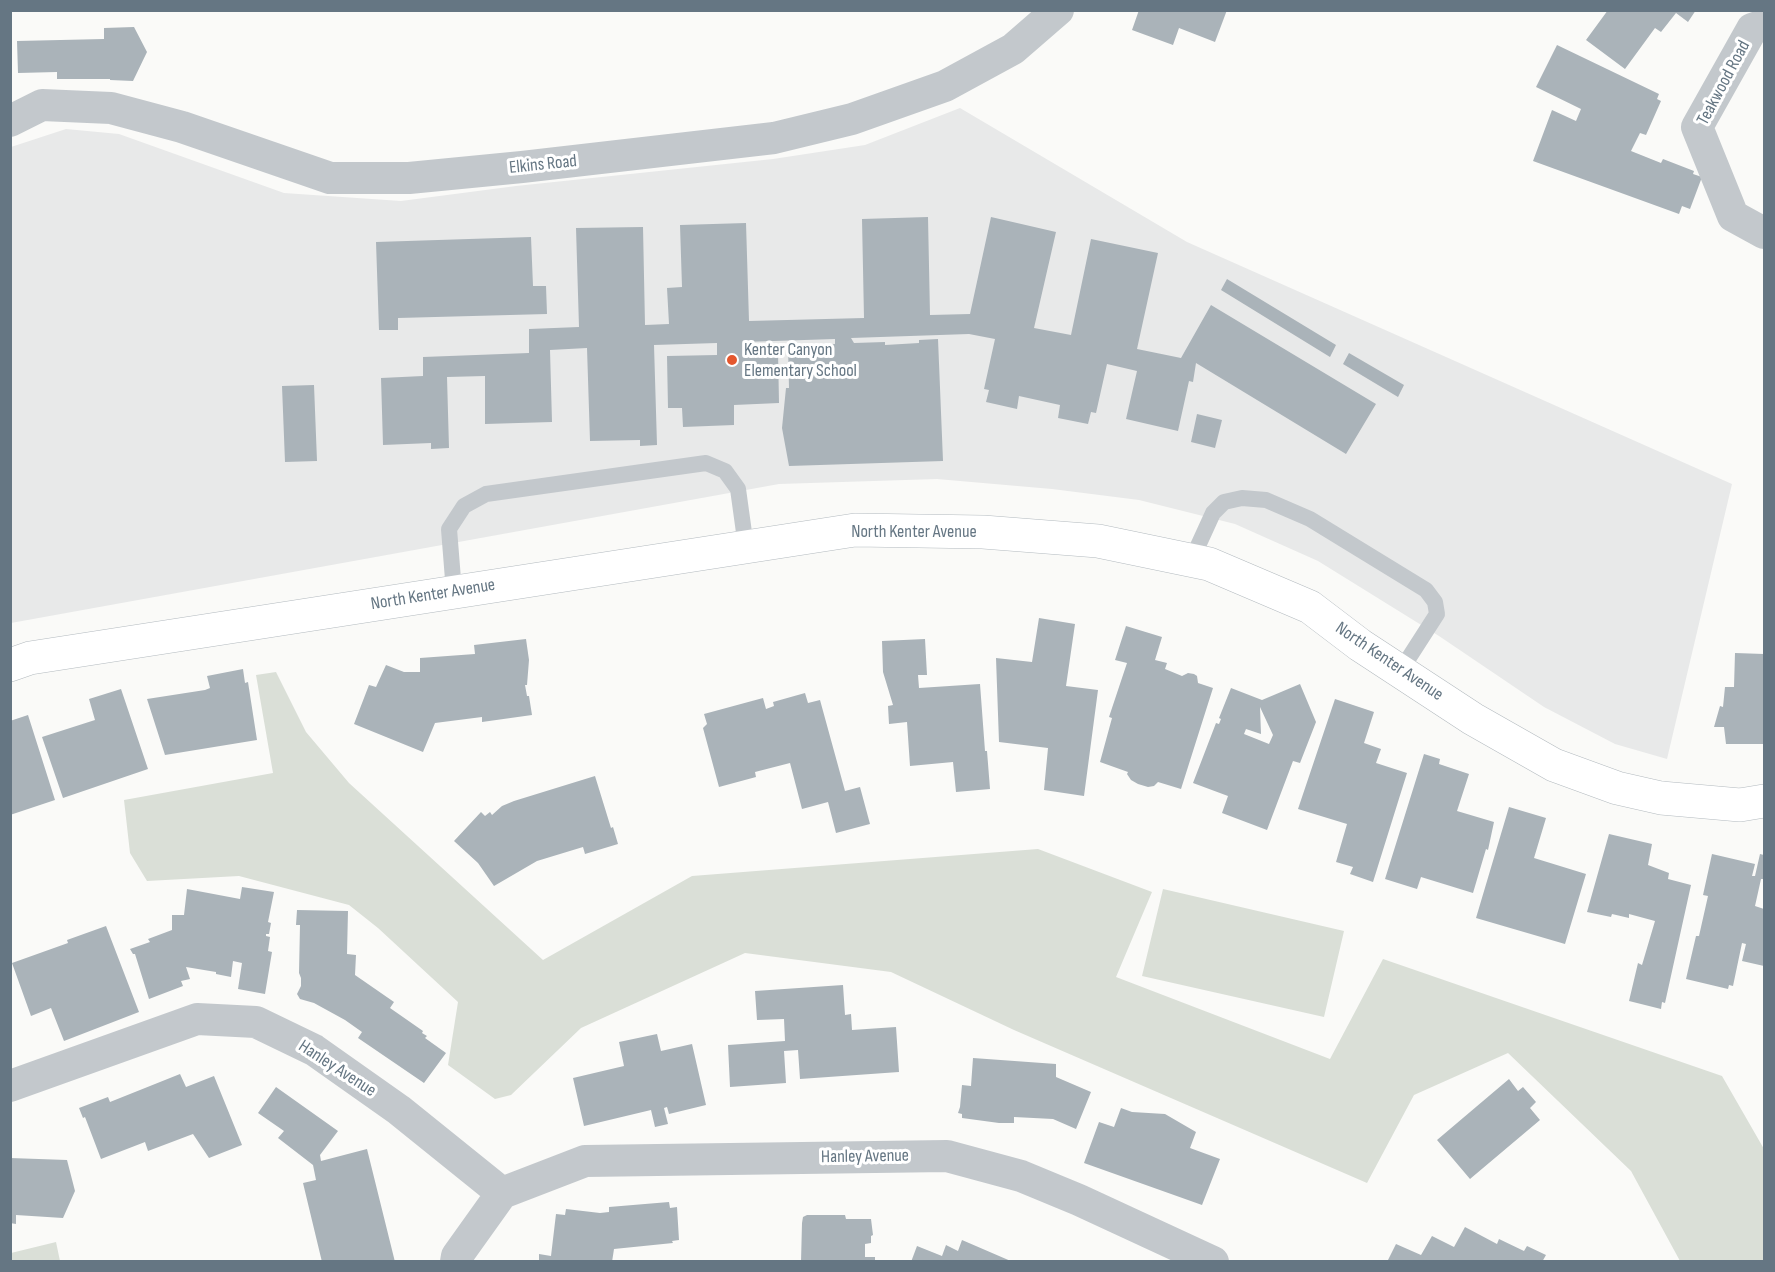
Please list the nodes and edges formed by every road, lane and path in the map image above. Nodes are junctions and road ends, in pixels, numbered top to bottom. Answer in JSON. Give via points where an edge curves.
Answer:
{"nodes":[{"id":1,"x":1058,"y":10,"type":"edge"},
{"id":2,"x":1764,"y":25,"type":"edge"},
{"id":3,"x":10,"y":121,"type":"edge"},
{"id":4,"x":1764,"y":232,"type":"edge"},
{"id":5,"x":746,"y":547,"type":"junction"},
{"id":6,"x":1192,"y":559,"type":"junction"},
{"id":7,"x":454,"y":592,"type":"junction"},
{"id":8,"x":10,"y":665,"type":"edge"},
{"id":9,"x":1401,"y":670,"type":"junction"},
{"id":10,"x":1764,"y":801,"type":"edge"},
{"id":11,"x":10,"y":1086,"type":"edge"},
{"id":12,"x":502,"y":1193,"type":"junction"},
{"id":13,"x":456,"y":1262,"type":"edge"},
{"id":14,"x":1213,"y":1262,"type":"edge"}],
"edges":[{"from":1,"to":3,"type":"street","name":"Elkins Road","via":[[1013,49],[945,86],[852,119],[774,138],[522,167],[409,178],[330,178],[182,127],[111,108],[42,105]]},
{"from":2,"to":4,"type":"street","name":"Teakwood Road","via":[[1752,29],[1697,127],[1733,216]]},
{"from":5,"to":6,"type":"street","name":"North Kenter Avenue","via":[[855,530],[983,532],[1098,541]]},
{"from":5,"to":7,"type":"street","name":"North Kenter Avenue"},
{"from":5,"to":7,"type":"lane","via":[[738,489],[725,471],[705,463],[486,494],[464,506],[449,529]]},
{"from":6,"to":9,"type":"street","name":"North Kenter Avenue","via":[[1310,608]]},
{"from":6,"to":9,"type":"lane","via":[[1213,513],[1224,502],[1242,498],[1266,500],[1310,519],[1426,590],[1435,602],[1437,614]]},
{"from":7,"to":8,"type":"street","name":"North Kenter Avenue","via":[[30,658]]},
{"from":9,"to":10,"type":"street","name":"North Kenter Avenue","via":[[1473,719],[1554,765],[1617,788],[1672,799],[1740,805]]},
{"from":11,"to":12,"type":"street","name":"Hanley Avenue","via":[[197,1019],[256,1022],[314,1050],[399,1110]]},
{"from":12,"to":13,"type":"street"},
{"from":12,"to":14,"type":"street","name":"Hanley Avenue","via":[[585,1161],[947,1156],[1021,1176]]}]}
